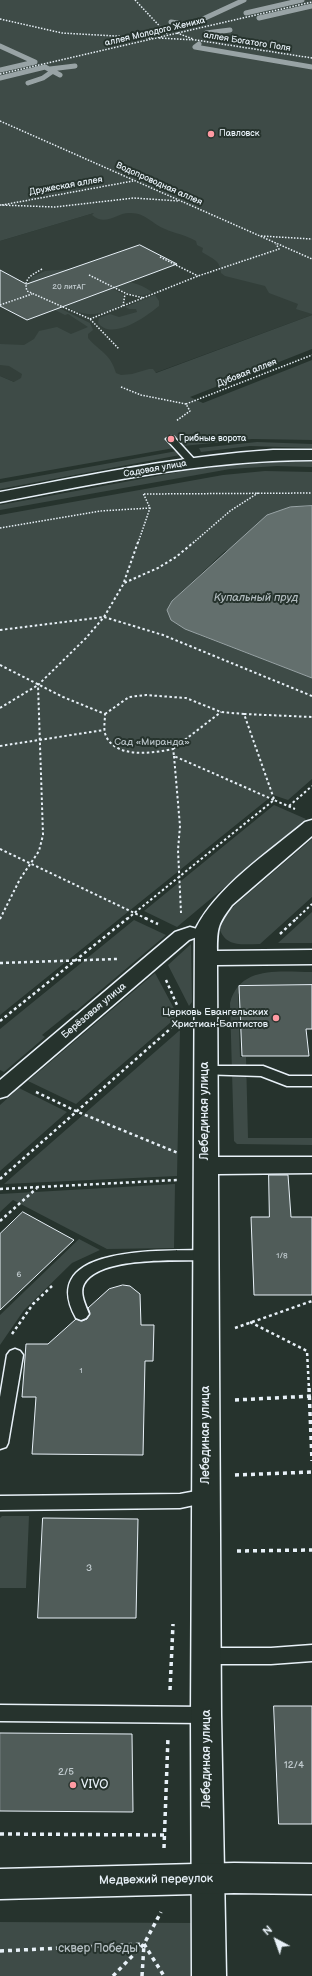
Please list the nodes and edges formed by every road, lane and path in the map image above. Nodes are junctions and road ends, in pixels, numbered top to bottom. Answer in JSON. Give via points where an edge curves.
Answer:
{"nodes":[{"id":1,"x":135,"y":0,"type":"edge"},
{"id":2,"x":312,"y":2,"type":"edge"},
{"id":3,"x":0,"y":19,"type":"edge"},
{"id":4,"x":176,"y":33,"type":"junction"},
{"id":5,"x":168,"y":35,"type":"junction"},
{"id":6,"x":155,"y":38,"type":"junction"},
{"id":7,"x":196,"y":40,"type":"junction"},
{"id":8,"x":312,"y":58,"type":"edge"},
{"id":9,"x":0,"y":74,"type":"edge"},
{"id":10,"x":0,"y":121,"type":"edge"},
{"id":11,"x":135,"y":181,"type":"junction"},
{"id":12,"x":184,"y":203,"type":"junction"},
{"id":13,"x":0,"y":205,"type":"edge"},
{"id":14,"x":258,"y":235,"type":"junction"},
{"id":15,"x":312,"y":239,"type":"edge"},
{"id":16,"x":276,"y":243,"type":"junction"},
{"id":17,"x":160,"y":257,"type":"dead end"},
{"id":18,"x":312,"y":259,"type":"edge"},
{"id":19,"x":42,"y":269,"type":"dead end"},
{"id":20,"x":89,"y":275,"type":"dead end"},
{"id":21,"x":198,"y":276,"type":"junction"},
{"id":22,"x":123,"y":292,"type":"junction"},
{"id":23,"x":33,"y":294,"type":"junction"},
{"id":24,"x":144,"y":298,"type":"junction"},
{"id":25,"x":0,"y":305,"type":"edge"},
{"id":26,"x":123,"y":306,"type":"junction"},
{"id":27,"x":90,"y":319,"type":"junction"},
{"id":28,"x":119,"y":349,"type":"dead end"},
{"id":29,"x":312,"y":355,"type":"edge"},
{"id":30,"x":121,"y":387,"type":"dead end"},
{"id":31,"x":186,"y":404,"type":"junction"},
{"id":32,"x":175,"y":422,"type":"dead end"},
{"id":33,"x":171,"y":439,"type":"dead end"},
{"id":34,"x":312,"y":455,"type":"edge"},
{"id":35,"x":192,"y":462,"type":"junction"},
{"id":36,"x":140,"y":491,"type":"dead end"},
{"id":37,"x":258,"y":493,"type":"junction"},
{"id":38,"x":312,"y":493,"type":"edge"},
{"id":39,"x":144,"y":494,"type":"junction"},
{"id":40,"x":0,"y":497,"type":"edge"},
{"id":41,"x":150,"y":508,"type":"junction"},
{"id":42,"x":0,"y":528,"type":"edge"},
{"id":43,"x":124,"y":583,"type":"junction"},
{"id":44,"x":104,"y":617,"type":"junction"},
{"id":45,"x":0,"y":630,"type":"edge"},
{"id":46,"x":0,"y":665,"type":"edge"},
{"id":47,"x":38,"y":685,"type":"junction"},
{"id":48,"x":312,"y":696,"type":"edge"},
{"id":49,"x":0,"y":708,"type":"edge"},
{"id":50,"x":221,"y":712,"type":"junction"},
{"id":51,"x":105,"y":714,"type":"junction"},
{"id":52,"x":244,"y":714,"type":"junction"},
{"id":53,"x":312,"y":716,"type":"edge"},
{"id":54,"x":105,"y":730,"type":"junction"},
{"id":55,"x":40,"y":740,"type":"junction"},
{"id":56,"x":0,"y":746,"type":"edge"},
{"id":57,"x":173,"y":749,"type":"junction"},
{"id":58,"x":174,"y":756,"type":"junction"},
{"id":59,"x":312,"y":786,"type":"edge"},
{"id":60,"x":274,"y":800,"type":"junction"},
{"id":61,"x":289,"y":806,"type":"junction"},
{"id":62,"x":306,"y":818,"type":"edge"},
{"id":63,"x":0,"y":849,"type":"edge"},
{"id":64,"x":32,"y":864,"type":"junction"},
{"id":65,"x":178,"y":877,"type":"junction"},
{"id":66,"x":312,"y":904,"type":"edge"},
{"id":67,"x":134,"y":913,"type":"junction"},
{"id":68,"x":0,"y":919,"type":"edge"},
{"id":69,"x":186,"y":935,"type":"junction"},
{"id":70,"x":312,"y":957,"type":"edge"},
{"id":71,"x":156,"y":958,"type":"junction"},
{"id":72,"x":207,"y":958,"type":"junction"},
{"id":73,"x":252,"y":958,"type":"junction"},
{"id":74,"x":75,"y":960,"type":"junction"},
{"id":75,"x":0,"y":963,"type":"edge"},
{"id":76,"x":206,"y":998,"type":"junction"},
{"id":77,"x":0,"y":1021,"type":"edge"},
{"id":78,"x":205,"y":1071,"type":"junction"},
{"id":79,"x":312,"y":1081,"type":"edge"},
{"id":80,"x":6,"y":1086,"type":"edge"},
{"id":81,"x":78,"y":1112,"type":"junction"},
{"id":82,"x":182,"y":1155,"type":"dead end"},
{"id":83,"x":312,"y":1165,"type":"edge"},
{"id":84,"x":205,"y":1166,"type":"junction"},
{"id":85,"x":0,"y":1179,"type":"edge"},
{"id":86,"x":182,"y":1180,"type":"dead end"},
{"id":87,"x":37,"y":1188,"type":"junction"},
{"id":88,"x":0,"y":1189,"type":"edge"},
{"id":89,"x":0,"y":1221,"type":"edge"},
{"id":90,"x":205,"y":1255,"type":"junction"},
{"id":91,"x":312,"y":1301,"type":"edge"},
{"id":92,"x":81,"y":1314,"type":"dead end"},
{"id":93,"x":250,"y":1322,"type":"junction"},
{"id":94,"x":229,"y":1330,"type":"dead end"},
{"id":95,"x":15,"y":1355,"type":"dead end"},
{"id":96,"x":310,"y":1396,"type":"edge"},
{"id":97,"x":230,"y":1400,"type":"dead end"},
{"id":98,"x":0,"y":1443,"type":"edge"},
{"id":99,"x":312,"y":1461,"type":"edge"},
{"id":100,"x":312,"y":1472,"type":"edge"},
{"id":101,"x":232,"y":1475,"type":"dead end"},
{"id":102,"x":207,"y":1496,"type":"junction"},
{"id":103,"x":0,"y":1503,"type":"edge"},
{"id":104,"x":312,"y":1550,"type":"edge"},
{"id":105,"x":233,"y":1551,"type":"dead end"},
{"id":106,"x":174,"y":1619,"type":"dead end"},
{"id":107,"x":312,"y":1653,"type":"edge"},
{"id":108,"x":206,"y":1656,"type":"junction"},
{"id":109,"x":0,"y":1713,"type":"edge"},
{"id":110,"x":168,"y":1714,"type":"junction"},
{"id":111,"x":206,"y":1715,"type":"junction"},
{"id":112,"x":0,"y":1834,"type":"edge"},
{"id":113,"x":164,"y":1835,"type":"junction"},
{"id":114,"x":164,"y":1854,"type":"dead end"},
{"id":115,"x":312,"y":1879,"type":"edge"},
{"id":116,"x":208,"y":1880,"type":"junction"},
{"id":117,"x":0,"y":1884,"type":"edge"},
{"id":118,"x":162,"y":1910,"type":"dead end"},
{"id":119,"x":144,"y":1944,"type":"junction"},
{"id":120,"x":0,"y":1951,"type":"edge"},
{"id":121,"x":112,"y":1976,"type":"edge"},
{"id":122,"x":142,"y":1976,"type":"edge"},
{"id":123,"x":164,"y":1976,"type":"edge"},
{"id":124,"x":209,"y":1976,"type":"edge"}],
"edges":[{"from":1,"to":5,"type":"path"},
{"from":2,"to":4,"type":"path","name":"аллея Молодого Жениха"},
{"from":3,"to":6,"type":"path","name":"аллея Богатого Поля","via":[[62,33]]},
{"from":4,"to":5,"type":"path","name":"аллея Молодого Жениха"},
{"from":4,"to":7,"type":"path"},
{"from":5,"to":6,"type":"path","name":"аллея Молодого Жениха"},
{"from":6,"to":7,"type":"path","name":"аллея Богатого Поля"},
{"from":6,"to":9,"type":"path","name":"аллея Молодого Жениха"},
{"from":7,"to":8,"type":"path","name":"аллея Богатого Поля"},
{"from":10,"to":11,"type":"path","name":"Водопроводная аллея"},
{"from":11,"to":12,"type":"path","name":"Водопроводная аллея"},
{"from":11,"to":13,"type":"path","name":"Дружеская аллея"},
{"from":12,"to":13,"type":"path","via":[[134,198],[56,207]]},
{"from":12,"to":14,"type":"path","name":"Водопроводная аллея"},
{"from":14,"to":15,"type":"path"},
{"from":14,"to":16,"type":"path","name":"Водопроводная аллея"},
{"from":16,"to":18,"type":"path","name":"Водопроводная аллея"},
{"from":16,"to":21,"type":"path","via":[[279,249]]},
{"from":17,"to":21,"type":"path"},
{"from":19,"to":23,"type":"path","via":[[31,274],[25,281],[26,288]]},
{"from":20,"to":22,"type":"path"},
{"from":21,"to":24,"type":"path"},
{"from":22,"to":24,"type":"path"},
{"from":22,"to":26,"type":"path","via":[[126,296]]},
{"from":23,"to":25,"type":"path"},
{"from":23,"to":27,"type":"path"},
{"from":24,"to":26,"type":"path"},
{"from":26,"to":27,"type":"path"},
{"from":27,"to":28,"type":"path"},
{"from":29,"to":31,"type":"path","name":"Дубовая аллея"},
{"from":30,"to":31,"type":"path","via":[[141,395]]},
{"from":31,"to":32,"type":"path","via":[[190,411]]},
{"from":33,"to":35,"type":"lane"},
{"from":34,"to":35,"type":"street","name":"Садовая улица","via":[[244,455]]},
{"from":35,"to":40,"type":"street","name":"Садовая улица"},
{"from":36,"to":39,"type":"path"},
{"from":37,"to":38,"type":"path"},
{"from":37,"to":39,"type":"path"},
{"from":37,"to":43,"type":"path","via":[[230,511],[176,556],[158,568]]},
{"from":39,"to":41,"type":"path"},
{"from":41,"to":42,"type":"path","via":[[100,510]]},
{"from":41,"to":43,"type":"path"},
{"from":43,"to":44,"type":"path"},
{"from":44,"to":45,"type":"path"},
{"from":44,"to":47,"type":"path","via":[[75,650]]},
{"from":44,"to":48,"type":"path","via":[[163,634]]},
{"from":46,"to":47,"type":"path"},
{"from":47,"to":49,"type":"path"},
{"from":47,"to":51,"type":"path"},
{"from":47,"to":55,"type":"path"},
{"from":50,"to":51,"type":"path","via":[[186,698],[146,695],[129,697]]},
{"from":50,"to":52,"type":"path"},
{"from":50,"to":57,"type":"path"},
{"from":51,"to":54,"type":"path"},
{"from":52,"to":53,"type":"path"},
{"from":52,"to":60,"type":"path"},
{"from":54,"to":55,"type":"path"},
{"from":54,"to":57,"type":"path","via":[[107,738],[122,750],[153,754]]},
{"from":55,"to":56,"type":"path"},
{"from":55,"to":64,"type":"path","via":[[43,835]]},
{"from":57,"to":58,"type":"path"},
{"from":58,"to":60,"type":"path"},
{"from":58,"to":65,"type":"path","via":[[180,826]]},
{"from":59,"to":61,"type":"path"},
{"from":60,"to":61,"type":"path"},
{"from":60,"to":65,"type":"path"},
{"from":61,"to":62,"type":"path"},
{"from":62,"to":72,"type":"street","name":"Лебединая улица","via":[[225,900],[212,917],[206,930]]},
{"from":63,"to":64,"type":"path"},
{"from":64,"to":67,"type":"path"},
{"from":64,"to":68,"type":"path","via":[[20,880]]},
{"from":65,"to":67,"type":"path"},
{"from":65,"to":69,"type":"path"},
{"from":66,"to":73,"type":"path"},
{"from":67,"to":69,"type":"path"},
{"from":67,"to":74,"type":"path"},
{"from":69,"to":71,"type":"street","name":"Берёзовая улица"},
{"from":70,"to":73,"type":"street"},
{"from":71,"to":74,"type":"path"},
{"from":71,"to":80,"type":"street","name":"Берёзовая улица"},
{"from":72,"to":73,"type":"street"},
{"from":72,"to":76,"type":"street","name":"Лебединая улица"},
{"from":74,"to":75,"type":"path"},
{"from":74,"to":77,"type":"path"},
{"from":76,"to":78,"type":"street","name":"Лебединая улица"},
{"from":76,"to":81,"type":"path"},
{"from":78,"to":79,"type":"lane","via":[[263,1071],[287,1081]]},
{"from":78,"to":84,"type":"street","name":"Лебединая улица"},
{"from":80,"to":81,"type":"path"},
{"from":81,"to":82,"type":"path"},
{"from":81,"to":85,"type":"path"},
{"from":83,"to":84,"type":"street"},
{"from":84,"to":90,"type":"street","name":"Лебединая улица"},
{"from":86,"to":87,"type":"path"},
{"from":87,"to":88,"type":"path"},
{"from":87,"to":89,"type":"path"},
{"from":90,"to":92,"type":"lane","via":[[141,1257],[102,1263],[86,1270],[77,1282],[75,1298]]},
{"from":90,"to":102,"type":"street","name":"Лебединая улица"},
{"from":91,"to":93,"type":"path"},
{"from":93,"to":94,"type":"path"},
{"from":93,"to":96,"type":"path","via":[[307,1351]]},
{"from":95,"to":98,"type":"lane"},
{"from":96,"to":97,"type":"path"},
{"from":96,"to":99,"type":"path"},
{"from":100,"to":101,"type":"path"},
{"from":102,"to":103,"type":"lane","via":[[180,1501]]},
{"from":102,"to":108,"type":"street","name":"Лебединая улица"},
{"from":104,"to":105,"type":"path"},
{"from":106,"to":110,"type":"path"},
{"from":107,"to":108,"type":"lane"},
{"from":108,"to":111,"type":"street","name":"Лебединая улица"},
{"from":109,"to":110,"type":"lane"},
{"from":110,"to":111,"type":"lane"},
{"from":110,"to":113,"type":"path"},
{"from":111,"to":116,"type":"street","name":"Лебединая улица"},
{"from":112,"to":113,"type":"path"},
{"from":113,"to":114,"type":"path"},
{"from":115,"to":116,"type":"street","name":"Медвежий переулок"},
{"from":116,"to":117,"type":"street","name":"Медвежий переулок"},
{"from":116,"to":124,"type":"street","name":"Лебединая улица"},
{"from":118,"to":119,"type":"path"},
{"from":119,"to":120,"type":"path"},
{"from":119,"to":121,"type":"path"},
{"from":119,"to":122,"type":"path"},
{"from":119,"to":123,"type":"path"}]}
